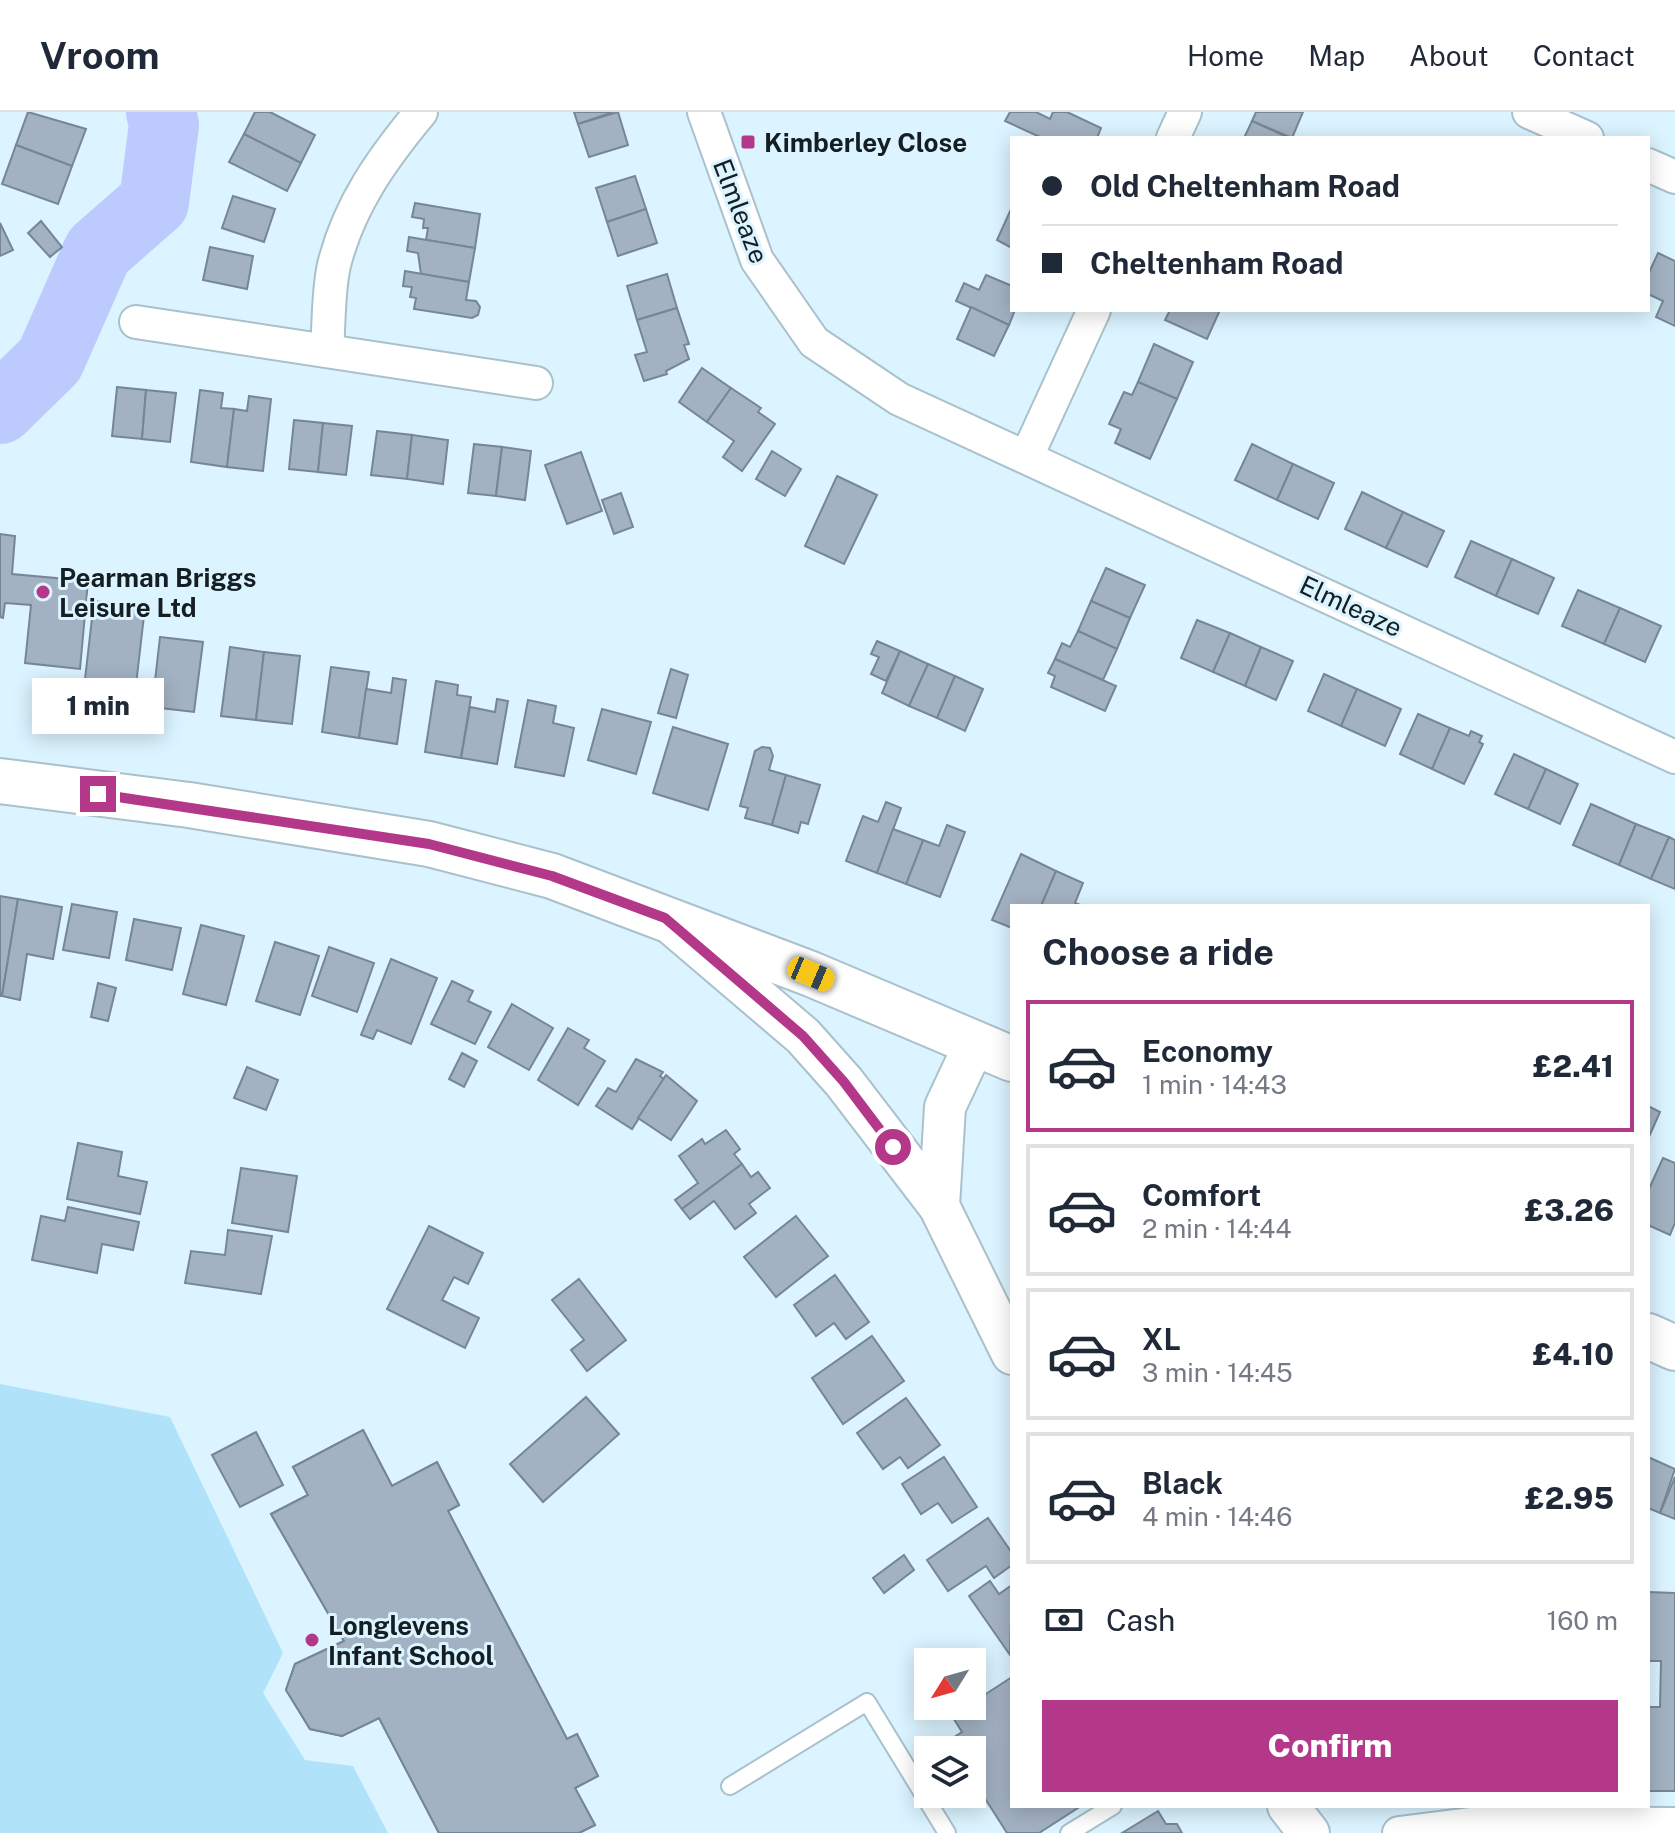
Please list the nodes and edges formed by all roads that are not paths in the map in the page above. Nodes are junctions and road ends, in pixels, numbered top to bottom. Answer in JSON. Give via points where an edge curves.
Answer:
{"nodes":[{"id":1,"x":421,"y":112,"type":"edge"},
{"id":2,"x":704,"y":112,"type":"edge"},
{"id":3,"x":1185,"y":112,"type":"edge"},
{"id":4,"x":1529,"y":112,"type":"edge"},
{"id":5,"x":1174,"y":136,"type":"edge"},
{"id":6,"x":1583,"y":136,"type":"edge"},
{"id":7,"x":1650,"y":166,"type":"edge"},
{"id":8,"x":1675,"y":177,"type":"edge"},
{"id":9,"x":1093,"y":312,"type":"edge"},
{"id":10,"x":136,"y":322,"type":"dead end"},
{"id":11,"x":327,"y":351,"type":"junction"},
{"id":12,"x":536,"y":383,"type":"dead end"},
{"id":13,"x":1027,"y":456,"type":"junction"},
{"id":14,"x":1675,"y":757,"type":"edge"},
{"id":15,"x":0,"y":781,"type":"edge"},
{"id":16,"x":665,"y":918,"type":"junction"},
{"id":17,"x":994,"y":1051,"type":"edge"},
{"id":18,"x":939,"y":1206,"type":"junction"},
{"id":19,"x":1650,"y":1337,"type":"edge"},
{"id":20,"x":1675,"y":1348,"type":"edge"},
{"id":21,"x":1010,"y":1350,"type":"edge"},
{"id":22,"x":730,"y":1786,"type":"dead end"},
{"id":23,"x":1110,"y":1808,"type":"edge"},
{"id":24,"x":1290,"y":1808,"type":"edge"},
{"id":25,"x":1675,"y":1824,"type":"edge"},
{"id":26,"x":947,"y":1833,"type":"edge"},
{"id":27,"x":1069,"y":1833,"type":"edge"},
{"id":28,"x":1309,"y":1833,"type":"edge"},
{"id":29,"x":1399,"y":1833,"type":"edge"}],
"edges":[{"from":1,"to":11,"type":"street","via":[[386,154],[351,212],[334,268]]},
{"from":2,"to":13,"type":"street","name":"Elmleaze","via":[[757,260],[814,342],[899,399]]},
{"from":3,"to":5,"type":"street"},
{"from":4,"to":6,"type":"street"},
{"from":7,"to":8,"type":"street"},
{"from":9,"to":13,"type":"street"},
{"from":10,"to":11,"type":"street"},
{"from":11,"to":12,"type":"street"},
{"from":13,"to":14,"type":"street","name":"Elmleaze"},
{"from":15,"to":16,"type":"main road","via":[[429,844],[552,876]]},
{"from":16,"to":17,"type":"main road"},
{"from":16,"to":18,"type":"street","via":[[803,1036]]},
{"from":17,"to":18,"type":"street","via":[[945,1107]]},
{"from":18,"to":21,"type":"street"},
{"from":19,"to":20,"type":"main road"},
{"from":22,"to":26,"type":"lane","via":[[867,1702]]},
{"from":23,"to":27,"type":"lane"},
{"from":24,"to":28,"type":"street"},
{"from":25,"to":29,"type":"street","via":[[1478,1823]]}]}
